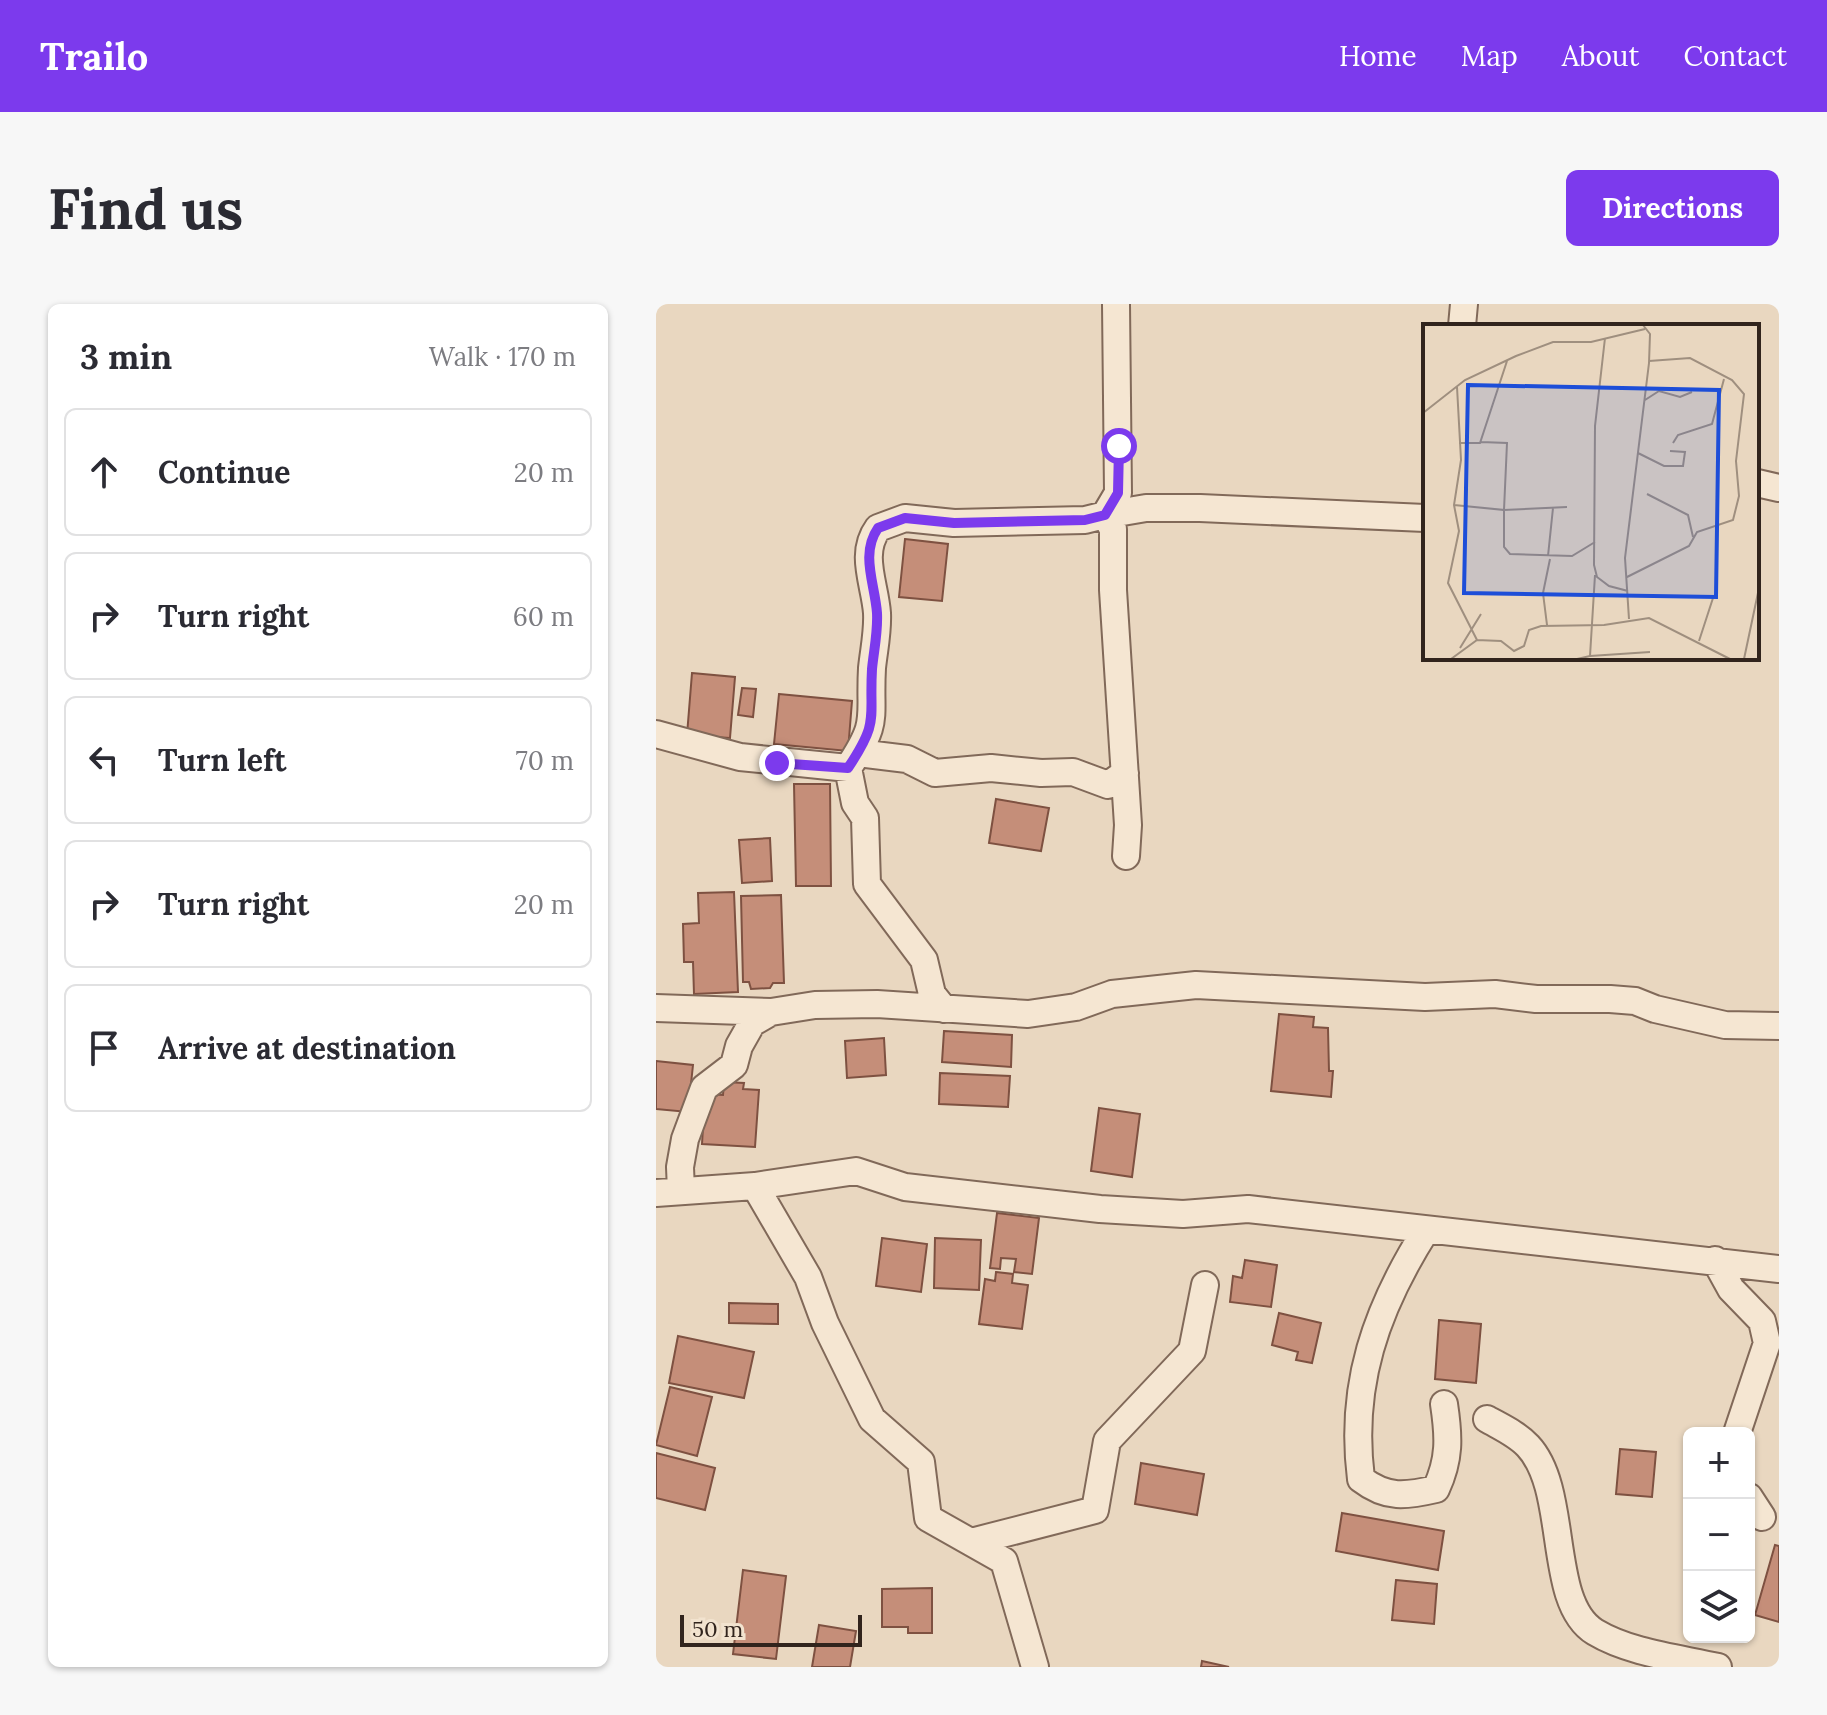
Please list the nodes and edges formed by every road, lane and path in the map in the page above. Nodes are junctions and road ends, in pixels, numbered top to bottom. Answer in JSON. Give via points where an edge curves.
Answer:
{"nodes":[{"id":1,"x":1116,"y":304,"type":"edge"},
{"id":2,"x":1464,"y":304,"type":"edge"},
{"id":3,"x":1462,"y":324,"type":"edge"},
{"id":4,"x":1759,"y":483,"type":"edge"},
{"id":5,"x":1779,"y":488,"type":"edge"},
{"id":6,"x":1105,"y":515,"type":"junction"},
{"id":7,"x":1423,"y":518,"type":"edge"},
{"id":8,"x":656,"y":734,"type":"edge"},
{"id":9,"x":853,"y":760,"type":"junction"},
{"id":10,"x":1125,"y":773,"type":"junction"},
{"id":11,"x":1126,"y":856,"type":"dead end"},
{"id":12,"x":656,"y":1008,"type":"edge"},
{"id":13,"x":944,"y":1009,"type":"junction"},
{"id":14,"x":771,"y":1012,"type":"junction"},
{"id":15,"x":1779,"y":1026,"type":"edge"},
{"id":16,"x":755,"y":1186,"type":"junction"},
{"id":17,"x":669,"y":1192,"type":"edge"},
{"id":18,"x":1426,"y":1230,"type":"junction"},
{"id":19,"x":1715,"y":1260,"type":"junction"},
{"id":20,"x":1779,"y":1269,"type":"edge"},
{"id":21,"x":1205,"y":1285,"type":"dead end"},
{"id":22,"x":1444,"y":1404,"type":"dead end"},
{"id":23,"x":1487,"y":1419,"type":"dead end"},
{"id":24,"x":1739,"y":1427,"type":"edge"},
{"id":25,"x":971,"y":1542,"type":"junction"},
{"id":26,"x":1035,"y":1667,"type":"edge"},
{"id":27,"x":1718,"y":1667,"type":"edge"}],
"edges":[{"from":1,"to":6,"type":"street","via":[[1118,493]]},
{"from":2,"to":3,"type":"street"},
{"from":4,"to":5,"type":"street"},
{"from":6,"to":7,"type":"street","via":[[1200,508]]},
{"from":6,"to":9,"type":"street","via":[[954,523],[905,518],[878,528],[868,550],[877,610],[874,713],[869,734]]},
{"from":6,"to":10,"type":"street","via":[[1113,529]]},
{"from":8,"to":9,"type":"street","via":[[740,757]]},
{"from":9,"to":10,"type":"street","via":[[907,759],[935,773],[991,768],[1073,772],[1108,785]]},
{"from":9,"to":13,"type":"street","via":[[855,803],[865,818],[867,884],[924,960],[932,994]]},
{"from":10,"to":11,"type":"street"},
{"from":12,"to":14,"type":"street"},
{"from":13,"to":14,"type":"street","via":[[815,1005]]},
{"from":13,"to":15,"type":"street","via":[[1028,1014],[1076,1007],[1112,994],[1196,985],[1425,997],[1610,999],[1725,1025]]},
{"from":14,"to":17,"type":"street","via":[[752,1023],[734,1065],[704,1088]]},
{"from":16,"to":17,"type":"street"},
{"from":16,"to":18,"type":"street","via":[[856,1171],[905,1187],[1100,1209],[1183,1214],[1248,1209]]},
{"from":16,"to":25,"type":"street","via":[[808,1277],[872,1419],[921,1462],[928,1518]]},
{"from":18,"to":19,"type":"street"},
{"from":18,"to":22,"type":"street","via":[[1388,1293],[1363,1373],[1361,1479],[1377,1491],[1402,1497],[1436,1489],[1447,1466]]},
{"from":19,"to":20,"type":"street"},
{"from":19,"to":24,"type":"street","via":[[1731,1289],[1762,1321],[1767,1343]]},
{"from":21,"to":25,"type":"street","via":[[1192,1351],[1107,1441],[1095,1510]]},
{"from":23,"to":27,"type":"street","via":[[1529,1447],[1556,1511],[1568,1590],[1593,1631],[1640,1649]]},
{"from":25,"to":26,"type":"street","via":[[1004,1561]]}]}
